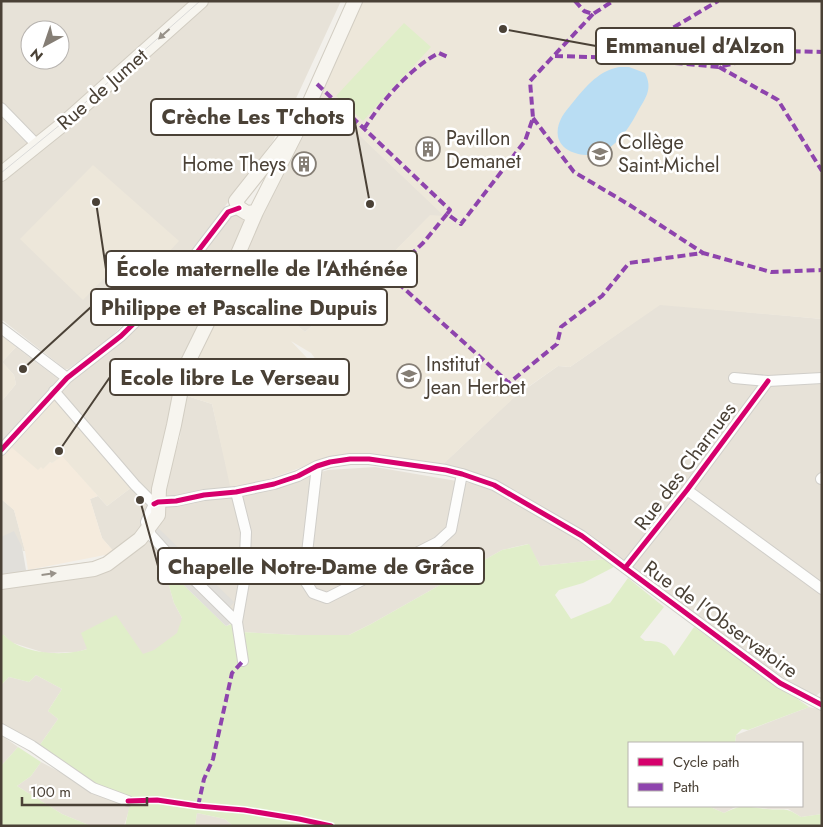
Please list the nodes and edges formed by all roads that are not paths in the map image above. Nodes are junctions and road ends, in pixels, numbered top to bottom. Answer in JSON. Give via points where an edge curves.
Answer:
{"nodes":[{"id":1,"x":201,"y":1,"type":"edge"},
{"id":2,"x":349,"y":1,"type":"edge"},
{"id":3,"x":356,"y":1,"type":"edge"},
{"id":4,"x":1,"y":108,"type":"edge"},
{"id":5,"x":38,"y":145,"type":"junction"},
{"id":6,"x":1,"y":174,"type":"edge"},
{"id":7,"x":252,"y":181,"type":"junction"},
{"id":8,"x":266,"y":191,"type":"junction"},
{"id":9,"x":248,"y":214,"type":"junction"},
{"id":10,"x":1,"y":328,"type":"edge"},
{"id":11,"x":67,"y":378,"type":"junction"},
{"id":12,"x":734,"y":378,"type":"dead end"},
{"id":13,"x":822,"y":378,"type":"edge"},
{"id":14,"x":768,"y":381,"type":"junction"},
{"id":15,"x":54,"y":391,"type":"junction"},
{"id":16,"x":1,"y":450,"type":"edge"},
{"id":17,"x":317,"y":466,"type":"junction"},
{"id":18,"x":462,"y":474,"type":"junction"},
{"id":19,"x":688,"y":490,"type":"junction"},
{"id":20,"x":236,"y":492,"type":"junction"},
{"id":21,"x":156,"y":503,"type":"junction"},
{"id":22,"x":148,"y":530,"type":"junction"},
{"id":23,"x":625,"y":568,"type":"junction"},
{"id":24,"x":1,"y":582,"type":"edge"},
{"id":25,"x":822,"y":589,"type":"edge"},
{"id":26,"x":238,"y":622,"type":"junction"},
{"id":27,"x":243,"y":661,"type":"dead end"},
{"id":28,"x":822,"y":705,"type":"edge"},
{"id":29,"x":1,"y":729,"type":"edge"},
{"id":30,"x":128,"y":801,"type":"dead end"}],
"edges":[{"from":1,"to":5,"type":"main road","name":"Rue de Jumet","one_way":true},
{"from":2,"to":7,"type":"main road","via":[[286,138]]},
{"from":3,"to":8,"type":"main road"},
{"from":4,"to":5,"type":"street"},
{"from":5,"to":6,"type":"main road","name":"Rue de Jumet"},
{"from":7,"to":8,"type":"main road","via":[[264,184]]},
{"from":7,"to":9,"type":"main road","via":[[236,201]]},
{"from":8,"to":9,"type":"main road"},
{"from":9,"to":11,"type":"street","via":[[228,212],[170,289],[121,336]]},
{"from":9,"to":21,"type":"main road","via":[[216,305],[188,362]]},
{"from":10,"to":11,"type":"street"},
{"from":11,"to":15,"type":"street"},
{"from":12,"to":14,"type":"street"},
{"from":13,"to":14,"type":"street"},
{"from":14,"to":19,"type":"street","name":"Rue des Charnues"},
{"from":15,"to":16,"type":"street"},
{"from":15,"to":21,"type":"street","via":[[135,485]]},
{"from":17,"to":18,"type":"street","name":"Rue de l'Observatoire","via":[[350,459],[369,459]]},
{"from":17,"to":18,"type":"street","via":[[304,579],[313,593],[327,598],[438,542],[451,530]]},
{"from":17,"to":20,"type":"street","name":"Rue de l'Observatoire","via":[[274,484]]},
{"from":18,"to":23,"type":"street","name":"Rue de l'Observatoire","via":[[494,485],[543,512]]},
{"from":19,"to":23,"type":"street","name":"Rue des Charnues"},
{"from":19,"to":25,"type":"street"},
{"from":20,"to":21,"type":"street","name":"Rue de l'Observatoire"},
{"from":20,"to":26,"type":"street","via":[[246,532]]},
{"from":21,"to":22,"type":"main road","via":[[158,515]]},
{"from":24,"to":22,"type":"main road","one_way":true,"via":[[94,569],[116,557]]},
{"from":22,"to":26,"type":"street"},
{"from":23,"to":28,"type":"street","name":"Rue de l'Observatoire","via":[[780,683]]},
{"from":26,"to":27,"type":"street"},
{"from":29,"to":30,"type":"street","via":[[93,788]]}]}
